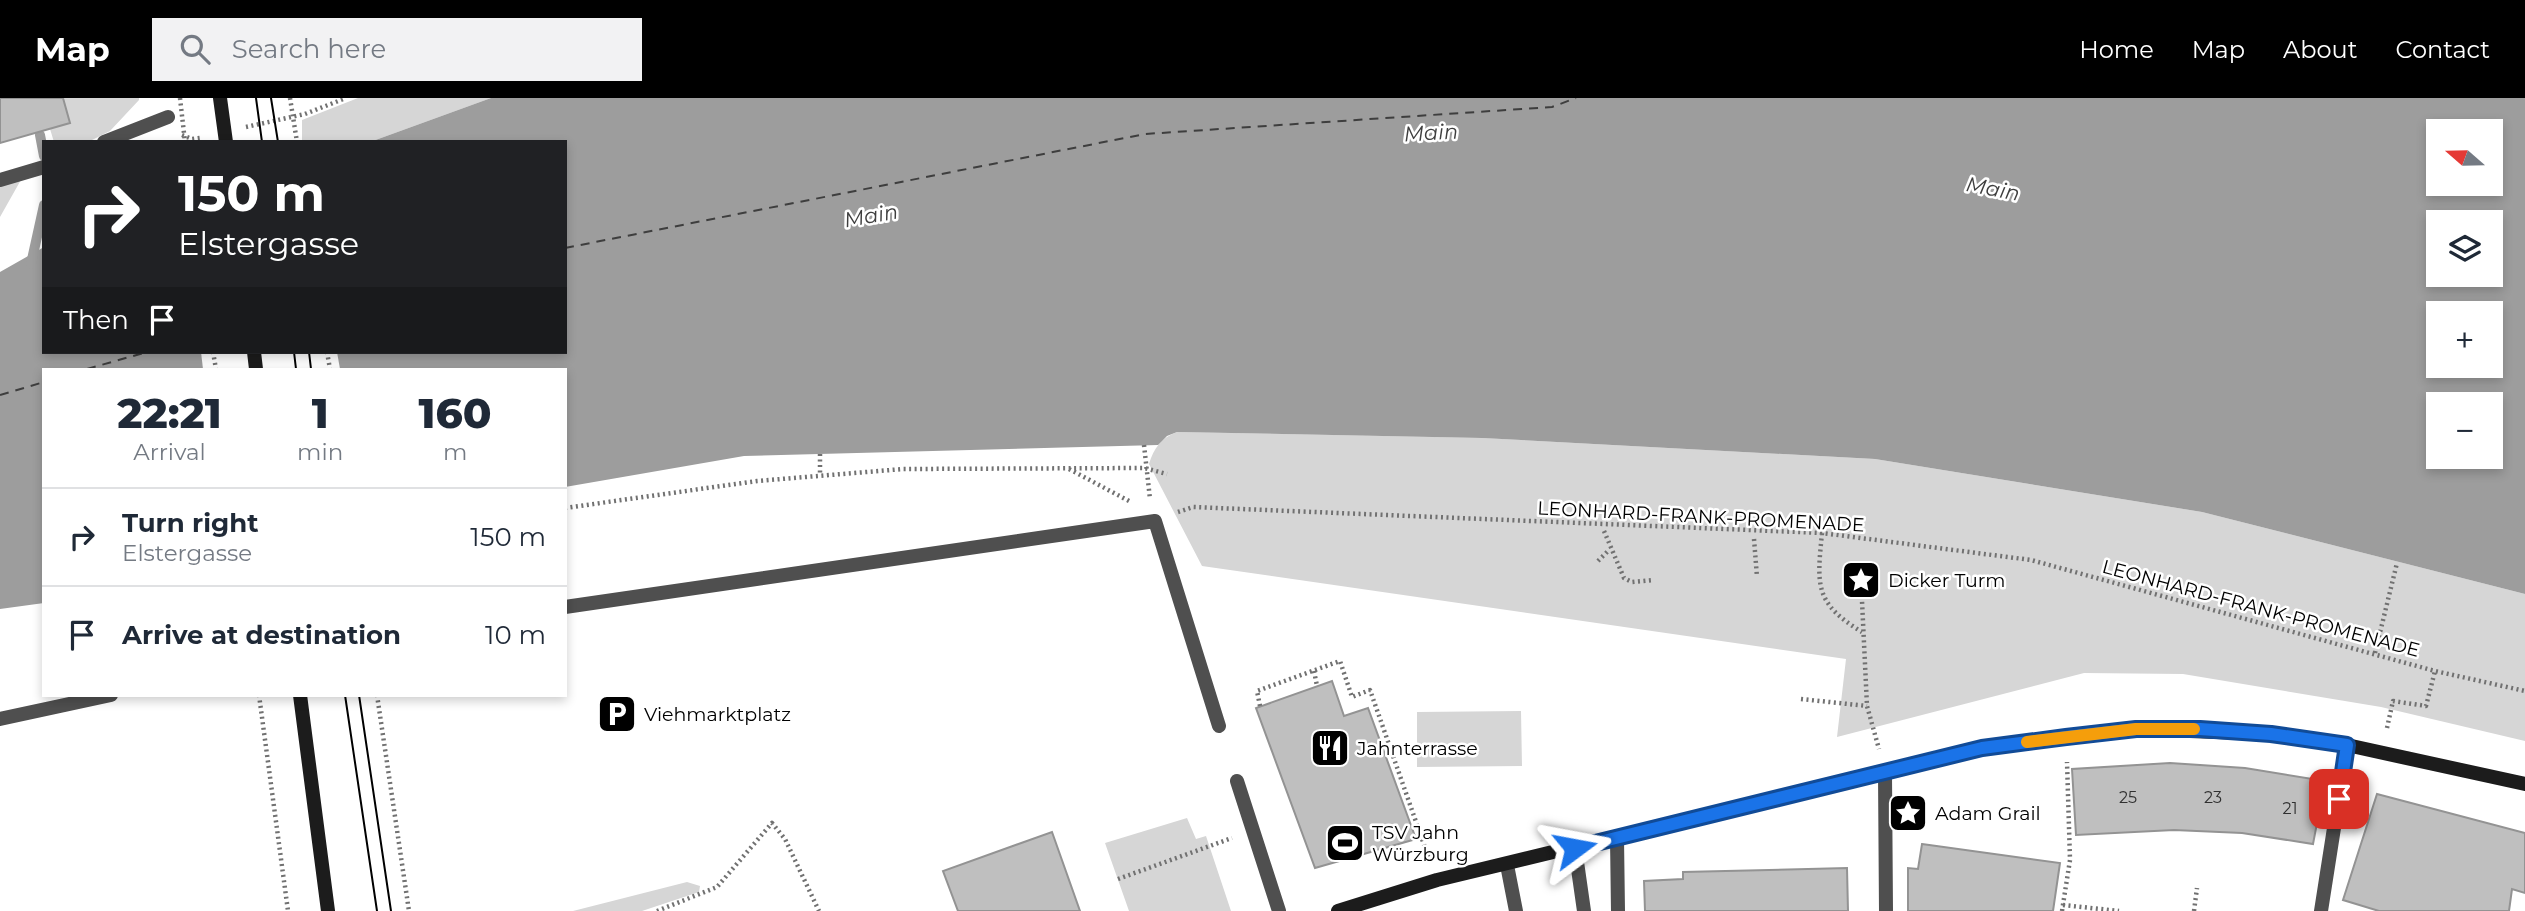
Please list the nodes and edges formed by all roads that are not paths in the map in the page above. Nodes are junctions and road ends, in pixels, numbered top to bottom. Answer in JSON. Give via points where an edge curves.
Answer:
{"nodes":[{"id":1,"x":220,"y":98,"type":"edge"},
{"id":2,"x":168,"y":117,"type":"dead end"},
{"id":3,"x":109,"y":140,"type":"edge"},
{"id":4,"x":226,"y":140,"type":"edge"},
{"id":5,"x":42,"y":168,"type":"edge"},
{"id":6,"x":0,"y":180,"type":"edge"},
{"id":7,"x":567,"y":607,"type":"edge"},
{"id":8,"x":102,"y":697,"type":"edge"},
{"id":9,"x":300,"y":697,"type":"edge"},
{"id":10,"x":0,"y":719,"type":"edge"},
{"id":11,"x":1219,"y":726,"type":"dead end"},
{"id":12,"x":2347,"y":745,"type":"junction"},
{"id":13,"x":1885,"y":774,"type":"junction"},
{"id":14,"x":1237,"y":781,"type":"dead end"},
{"id":15,"x":2525,"y":784,"type":"edge"},
{"id":16,"x":1617,"y":838,"type":"junction"},
{"id":17,"x":1575,"y":848,"type":"junction"},
{"id":18,"x":1507,"y":865,"type":"junction"},
{"id":19,"x":328,"y":911,"type":"edge"},
{"id":20,"x":1279,"y":911,"type":"edge"},
{"id":21,"x":1338,"y":911,"type":"edge"},
{"id":22,"x":1516,"y":911,"type":"edge"},
{"id":23,"x":1584,"y":911,"type":"edge"},
{"id":24,"x":1618,"y":911,"type":"edge"},
{"id":25,"x":1886,"y":911,"type":"edge"},
{"id":26,"x":2321,"y":911,"type":"edge"}],
"edges":[{"from":1,"to":4,"type":"main road","bridge":true},
{"from":2,"to":3,"type":"street"},
{"from":5,"to":6,"type":"street"},
{"from":7,"to":11,"type":"street","via":[[1155,521]]},
{"from":8,"to":10,"type":"street"},
{"from":9,"to":19,"type":"main road"},
{"from":12,"to":13,"type":"main road","via":[[2271,734],[2136,729],[1982,748]]},
{"from":12,"to":15,"type":"main road"},
{"from":12,"to":26,"type":"street"},
{"from":13,"to":16,"type":"main road"},
{"from":13,"to":25,"type":"street"},
{"from":14,"to":20,"type":"street"},
{"from":16,"to":17,"type":"main road"},
{"from":16,"to":24,"type":"street"},
{"from":17,"to":18,"type":"main road"},
{"from":17,"to":23,"type":"street"},
{"from":18,"to":21,"type":"main road","via":[[1437,880]]},
{"from":18,"to":22,"type":"street"}]}
